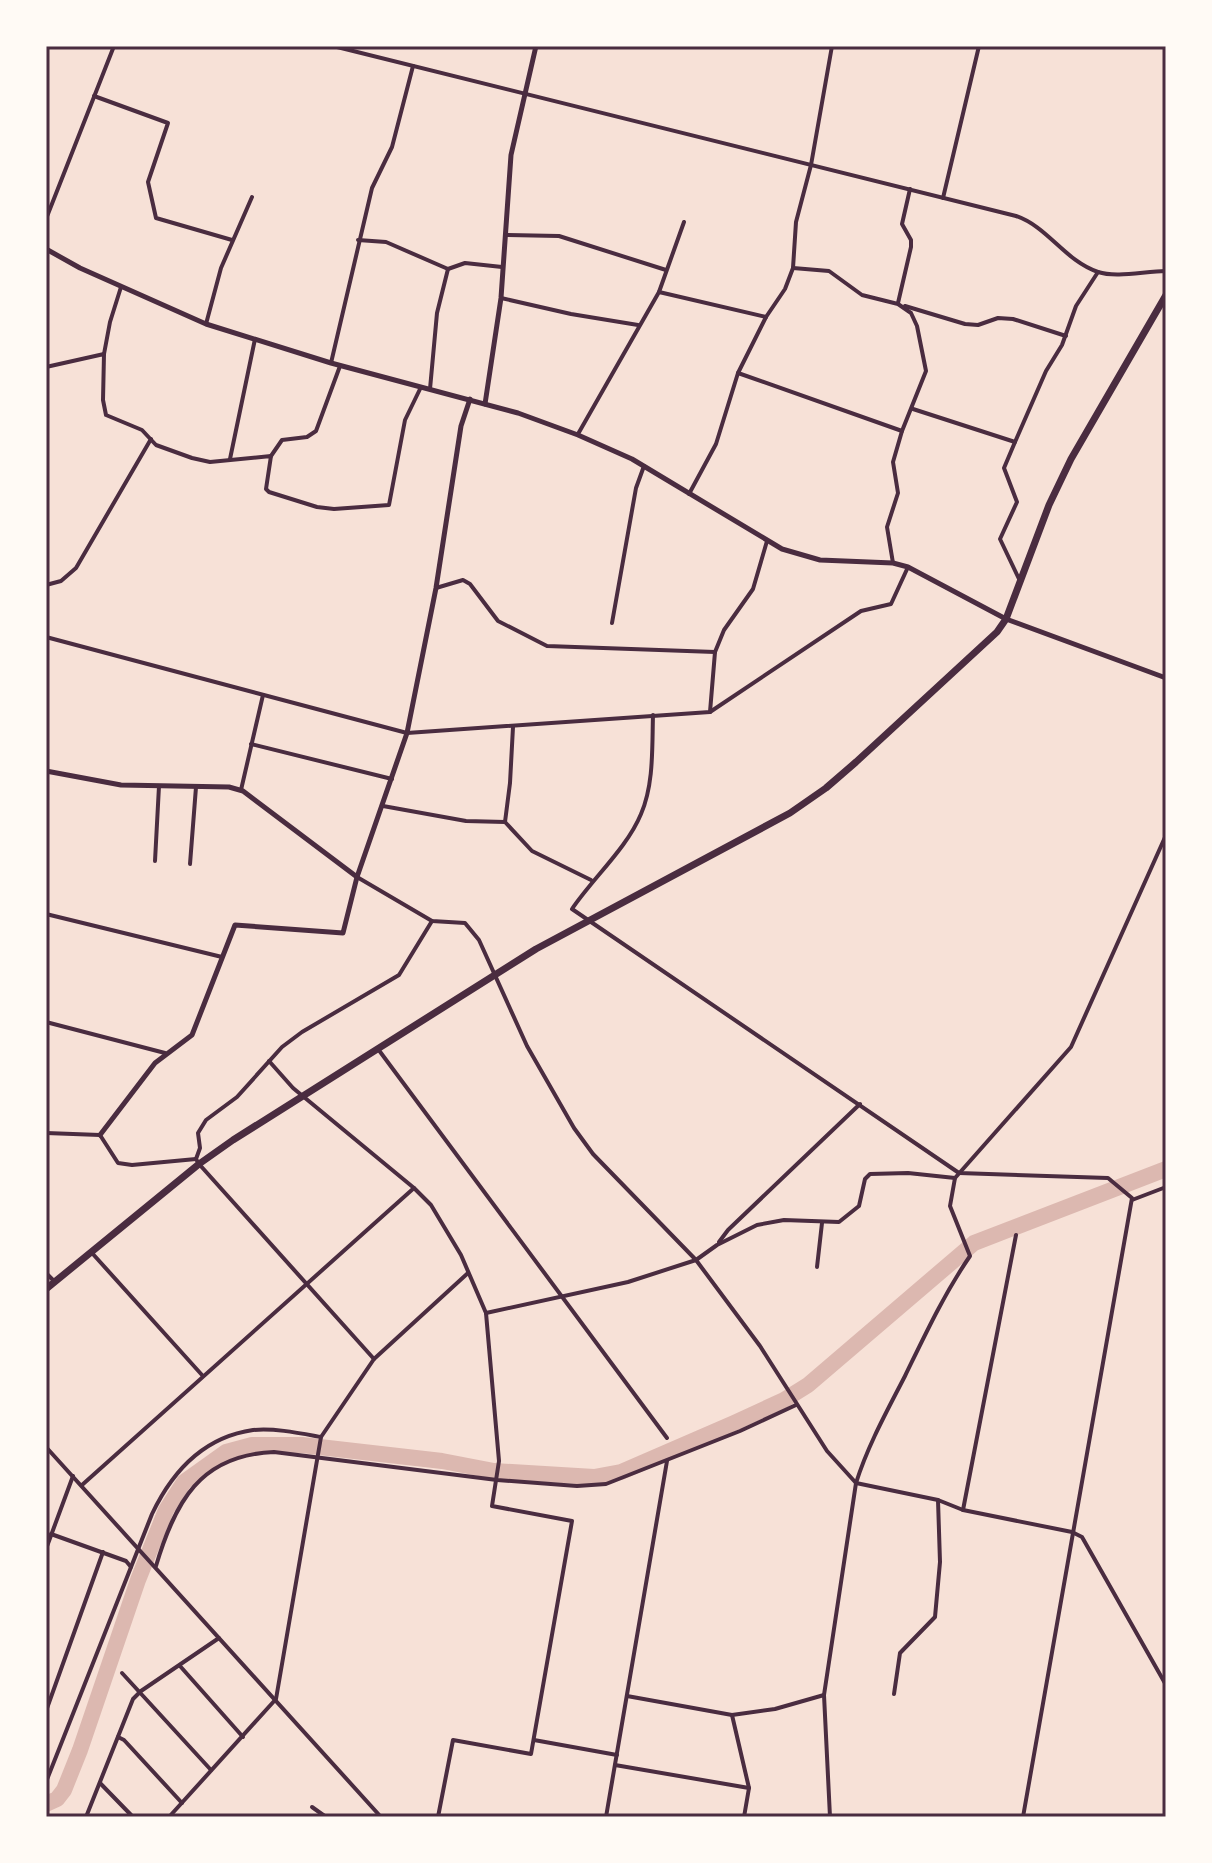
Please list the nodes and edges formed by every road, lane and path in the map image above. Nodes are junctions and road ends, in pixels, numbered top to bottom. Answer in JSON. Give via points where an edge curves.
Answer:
{"nodes":[{"id":1,"x":114,"y":46,"type":"edge"},
{"id":2,"x":333,"y":46,"type":"edge"},
{"id":3,"x":536,"y":46,"type":"edge"},
{"id":4,"x":832,"y":46,"type":"edge"},
{"id":5,"x":979,"y":46,"type":"edge"},
{"id":6,"x":413,"y":66,"type":"junction"},
{"id":7,"x":525,"y":94,"type":"junction"},
{"id":8,"x":94,"y":96,"type":"junction"},
{"id":9,"x":811,"y":165,"type":"junction"},
{"id":10,"x":910,"y":189,"type":"junction"},
{"id":11,"x":252,"y":197,"type":"dead end"},
{"id":12,"x":943,"y":198,"type":"junction"},
{"id":13,"x":46,"y":219,"type":"edge"},
{"id":14,"x":684,"y":222,"type":"dead end"},
{"id":15,"x":505,"y":235,"type":"junction"},
{"id":16,"x":232,"y":240,"type":"junction"},
{"id":17,"x":358,"y":240,"type":"junction"},
{"id":18,"x":46,"y":249,"type":"edge"},
{"id":19,"x":502,"y":267,"type":"junction"},
{"id":20,"x":793,"y":268,"type":"junction"},
{"id":21,"x":448,"y":269,"type":"junction"},
{"id":22,"x":666,"y":270,"type":"junction"},
{"id":23,"x":1166,"y":271,"type":"edge"},
{"id":24,"x":1098,"y":272,"type":"junction"},
{"id":25,"x":121,"y":287,"type":"junction"},
{"id":26,"x":659,"y":292,"type":"junction"},
{"id":27,"x":1166,"y":295,"type":"edge"},
{"id":28,"x":501,"y":298,"type":"junction"},
{"id":29,"x":898,"y":304,"type":"junction"},
{"id":30,"x":766,"y":317,"type":"junction"},
{"id":31,"x":206,"y":324,"type":"junction"},
{"id":32,"x":638,"y":325,"type":"junction"},
{"id":33,"x":1066,"y":336,"type":"junction"},
{"id":34,"x":255,"y":339,"type":"junction"},
{"id":35,"x":104,"y":354,"type":"junction"},
{"id":36,"x":331,"y":363,"type":"junction"},
{"id":37,"x":340,"y":366,"type":"junction"},
{"id":38,"x":46,"y":367,"type":"edge"},
{"id":39,"x":738,"y":373,"type":"junction"},
{"id":40,"x":421,"y":387,"type":"junction"},
{"id":41,"x":430,"y":390,"type":"junction"},
{"id":42,"x":470,"y":399,"type":"junction"},
{"id":43,"x":485,"y":404,"type":"junction"},
{"id":44,"x":913,"y":409,"type":"junction"},
{"id":45,"x":902,"y":431,"type":"junction"},
{"id":46,"x":578,"y":435,"type":"junction"},
{"id":47,"x":151,"y":439,"type":"junction"},
{"id":48,"x":1015,"y":442,"type":"junction"},
{"id":49,"x":271,"y":456,"type":"junction"},
{"id":50,"x":230,"y":459,"type":"junction"},
{"id":51,"x":644,"y":466,"type":"junction"},
{"id":52,"x":689,"y":494,"type":"junction"},
{"id":53,"x":767,"y":541,"type":"junction"},
{"id":54,"x":893,"y":563,"type":"junction"},
{"id":55,"x":908,"y":567,"type":"junction"},
{"id":56,"x":1020,"y":581,"type":"junction"},
{"id":57,"x":46,"y":585,"type":"edge"},
{"id":58,"x":436,"y":588,"type":"junction"},
{"id":59,"x":1006,"y":619,"type":"junction"},
{"id":60,"x":612,"y":623,"type":"dead end"},
{"id":61,"x":46,"y":637,"type":"edge"},
{"id":62,"x":715,"y":652,"type":"junction"},
{"id":63,"x":1166,"y":678,"type":"edge"},
{"id":64,"x":263,"y":695,"type":"junction"},
{"id":65,"x":710,"y":712,"type":"junction"},
{"id":66,"x":653,"y":715,"type":"junction"},
{"id":67,"x":513,"y":727,"type":"junction"},
{"id":68,"x":407,"y":733,"type":"junction"},
{"id":69,"x":251,"y":744,"type":"junction"},
{"id":70,"x":46,"y":771,"type":"edge"},
{"id":71,"x":392,"y":779,"type":"junction"},
{"id":72,"x":159,"y":786,"type":"junction"},
{"id":73,"x":196,"y":787,"type":"junction"},
{"id":74,"x":241,"y":790,"type":"junction"},
{"id":75,"x":383,"y":806,"type":"junction"},
{"id":76,"x":505,"y":822,"type":"junction"},
{"id":77,"x":1166,"y":835,"type":"edge"},
{"id":78,"x":155,"y":861,"type":"dead end"},
{"id":79,"x":190,"y":864,"type":"dead end"},
{"id":80,"x":357,"y":877,"type":"junction"},
{"id":81,"x":592,"y":880,"type":"junction"},
{"id":82,"x":46,"y":914,"type":"edge"},
{"id":83,"x":432,"y":921,"type":"junction"},
{"id":84,"x":588,"y":921,"type":"junction"},
{"id":85,"x":224,"y":957,"type":"junction"},
{"id":86,"x":494,"y":976,"type":"junction"},
{"id":87,"x":46,"y":1022,"type":"edge"},
{"id":88,"x":378,"y":1049,"type":"junction"},
{"id":89,"x":165,"y":1053,"type":"junction"},
{"id":90,"x":269,"y":1061,"type":"junction"},
{"id":91,"x":303,"y":1097,"type":"junction"},
{"id":92,"x":860,"y":1104,"type":"junction"},
{"id":93,"x":46,"y":1133,"type":"edge"},
{"id":94,"x":100,"y":1135,"type":"junction"},
{"id":95,"x":197,"y":1162,"type":"junction"},
{"id":96,"x":957,"y":1175,"type":"junction"},
{"id":97,"x":1166,"y":1187,"type":"edge"},
{"id":98,"x":414,"y":1188,"type":"junction"},
{"id":99,"x":1131,"y":1198,"type":"junction"},
{"id":100,"x":822,"y":1223,"type":"junction"},
{"id":101,"x":1016,"y":1235,"type":"dead end"},
{"id":102,"x":717,"y":1245,"type":"junction"},
{"id":103,"x":92,"y":1253,"type":"junction"},
{"id":104,"x":696,"y":1260,"type":"junction"},
{"id":105,"x":817,"y":1267,"type":"dead end"},
{"id":106,"x":46,"y":1273,"type":"edge"},
{"id":107,"x":468,"y":1273,"type":"junction"},
{"id":108,"x":55,"y":1282,"type":"junction"},
{"id":109,"x":305,"y":1284,"type":"junction"},
{"id":110,"x":46,"y":1289,"type":"edge"},
{"id":111,"x":561,"y":1297,"type":"junction"},
{"id":112,"x":486,"y":1313,"type":"junction"},
{"id":113,"x":374,"y":1359,"type":"junction"},
{"id":114,"x":202,"y":1375,"type":"junction"},
{"id":115,"x":796,"y":1405,"type":"junction"},
{"id":116,"x":321,"y":1438,"type":"junction"},
{"id":117,"x":667,"y":1438,"type":"dead end"},
{"id":118,"x":46,"y":1447,"type":"edge"},
{"id":119,"x":318,"y":1457,"type":"junction"},
{"id":120,"x":667,"y":1460,"type":"junction"},
{"id":121,"x":73,"y":1476,"type":"junction"},
{"id":122,"x":497,"y":1479,"type":"junction"},
{"id":123,"x":856,"y":1483,"type":"junction"},
{"id":124,"x":81,"y":1485,"type":"junction"},
{"id":125,"x":938,"y":1500,"type":"junction"},
{"id":126,"x":963,"y":1510,"type":"junction"},
{"id":127,"x":1072,"y":1532,"type":"junction"},
{"id":128,"x":51,"y":1534,"type":"junction"},
{"id":129,"x":139,"y":1548,"type":"junction"},
{"id":130,"x":46,"y":1549,"type":"edge"},
{"id":131,"x":103,"y":1552,"type":"junction"},
{"id":132,"x":154,"y":1565,"type":"junction"},
{"id":133,"x":131,"y":1567,"type":"junction"},
{"id":134,"x":219,"y":1638,"type":"junction"},
{"id":135,"x":180,"y":1666,"type":"junction"},
{"id":136,"x":122,"y":1673,"type":"dead end"},
{"id":137,"x":1166,"y":1685,"type":"edge"},
{"id":138,"x":141,"y":1691,"type":"junction"},
{"id":139,"x":894,"y":1694,"type":"dead end"},
{"id":140,"x":824,"y":1695,"type":"junction"},
{"id":141,"x":627,"y":1696,"type":"junction"},
{"id":142,"x":276,"y":1699,"type":"junction"},
{"id":143,"x":46,"y":1711,"type":"edge"},
{"id":144,"x":732,"y":1715,"type":"junction"},
{"id":145,"x":118,"y":1737,"type":"junction"},
{"id":146,"x":243,"y":1737,"type":"junction"},
{"id":147,"x":534,"y":1740,"type":"junction"},
{"id":148,"x":617,"y":1755,"type":"junction"},
{"id":149,"x":615,"y":1765,"type":"junction"},
{"id":150,"x":211,"y":1770,"type":"junction"},
{"id":151,"x":46,"y":1782,"type":"edge"},
{"id":152,"x":100,"y":1783,"type":"junction"},
{"id":153,"x":749,"y":1788,"type":"junction"},
{"id":154,"x":182,"y":1803,"type":"junction"},
{"id":155,"x":312,"y":1807,"type":"dead end"},
{"id":156,"x":86,"y":1817,"type":"edge"},
{"id":157,"x":133,"y":1817,"type":"edge"},
{"id":158,"x":169,"y":1817,"type":"edge"},
{"id":159,"x":326,"y":1817,"type":"edge"},
{"id":160,"x":381,"y":1817,"type":"edge"},
{"id":161,"x":438,"y":1817,"type":"edge"},
{"id":162,"x":606,"y":1817,"type":"edge"},
{"id":163,"x":744,"y":1817,"type":"edge"},
{"id":164,"x":830,"y":1817,"type":"edge"},
{"id":165,"x":1023,"y":1817,"type":"edge"}],
"edges":[{"from":1,"to":8,"type":"street"},
{"from":2,"to":6,"type":"street"},
{"from":3,"to":7,"type":"street"},
{"from":4,"to":9,"type":"street"},
{"from":5,"to":12,"type":"street"},
{"from":6,"to":7,"type":"street"},
{"from":6,"to":17,"type":"street","via":[[392,147],[372,188]]},
{"from":7,"to":9,"type":"street"},
{"from":7,"to":15,"type":"street","via":[[511,155]]},
{"from":8,"to":13,"type":"street"},
{"from":8,"to":16,"type":"street","via":[[168,123],[148,182],[156,218]]},
{"from":9,"to":10,"type":"street"},
{"from":9,"to":20,"type":"street","via":[[796,222]]},
{"from":10,"to":12,"type":"street"},
{"from":10,"to":29,"type":"street","via":[[902,224],[911,247]]},
{"from":11,"to":16,"type":"street"},
{"from":12,"to":24,"type":"street","via":[[1030,221],[1075,260]]},
{"from":14,"to":22,"type":"street"},
{"from":15,"to":19,"type":"street"},
{"from":15,"to":22,"type":"street","via":[[559,236]]},
{"from":16,"to":31,"type":"street"},
{"from":17,"to":21,"type":"street","via":[[386,242]]},
{"from":17,"to":36,"type":"street"},
{"from":18,"to":25,"type":"street"},
{"from":19,"to":21,"type":"street","via":[[465,263]]},
{"from":19,"to":28,"type":"street"},
{"from":20,"to":29,"type":"street","via":[[829,271],[862,295]]},
{"from":20,"to":30,"type":"street"},
{"from":21,"to":41,"type":"street","via":[[437,313]]},
{"from":22,"to":26,"type":"street"},
{"from":23,"to":24,"type":"street"},
{"from":24,"to":33,"type":"street","via":[[1076,306]]},
{"from":25,"to":31,"type":"street"},
{"from":25,"to":35,"type":"street"},
{"from":26,"to":30,"type":"street"},
{"from":26,"to":32,"type":"street"},
{"from":27,"to":56,"type":"main road","via":[[1071,459]]},
{"from":28,"to":32,"type":"street"},
{"from":28,"to":43,"type":"street"},
{"from":29,"to":33,"type":"street","via":[[965,324],[1013,319]]},
{"from":29,"to":44,"type":"street","via":[[917,326],[926,371]]},
{"from":30,"to":39,"type":"street"},
{"from":31,"to":34,"type":"street"},
{"from":32,"to":46,"type":"street"},
{"from":33,"to":48,"type":"street"},
{"from":34,"to":36,"type":"street"},
{"from":34,"to":50,"type":"street"},
{"from":35,"to":38,"type":"street"},
{"from":35,"to":47,"type":"street","via":[[106,415]]},
{"from":36,"to":37,"type":"street"},
{"from":37,"to":40,"type":"street"},
{"from":37,"to":49,"type":"street","via":[[316,431],[282,440]]},
{"from":39,"to":45,"type":"street"},
{"from":39,"to":52,"type":"street","via":[[716,444]]},
{"from":40,"to":41,"type":"street"},
{"from":40,"to":49,"type":"street","via":[[405,420],[389,505],[334,509],[269,492]]},
{"from":41,"to":42,"type":"street"},
{"from":42,"to":43,"type":"street"},
{"from":42,"to":58,"type":"street","via":[[461,426]]},
{"from":43,"to":46,"type":"street"},
{"from":44,"to":45,"type":"street"},
{"from":44,"to":48,"type":"street"},
{"from":45,"to":54,"type":"street","via":[[893,462],[898,493],[887,527]]},
{"from":46,"to":51,"type":"street"},
{"from":47,"to":50,"type":"street","via":[[192,458]]},
{"from":47,"to":57,"type":"street","via":[[76,568]]},
{"from":48,"to":56,"type":"street","via":[[1004,468],[1017,502],[1000,539]]},
{"from":49,"to":50,"type":"street"},
{"from":51,"to":52,"type":"street"},
{"from":51,"to":60,"type":"street"},
{"from":52,"to":53,"type":"street"},
{"from":53,"to":54,"type":"street","via":[[812,558]]},
{"from":53,"to":62,"type":"street","via":[[753,589]]},
{"from":54,"to":55,"type":"street"},
{"from":55,"to":59,"type":"street"},
{"from":55,"to":65,"type":"street","via":[[891,604],[861,611]]},
{"from":56,"to":59,"type":"main road"},
{"from":58,"to":62,"type":"street","via":[[463,580],[498,621],[547,646]]},
{"from":58,"to":68,"type":"street"},
{"from":59,"to":63,"type":"street"},
{"from":59,"to":84,"type":"main road","via":[[980,650],[826,788],[790,813]]},
{"from":61,"to":64,"type":"street"},
{"from":62,"to":65,"type":"street"},
{"from":64,"to":68,"type":"street"},
{"from":64,"to":69,"type":"street"},
{"from":65,"to":66,"type":"street"},
{"from":66,"to":67,"type":"street"},
{"from":66,"to":81,"type":"street","via":[[641,814],[617,854]]},
{"from":67,"to":68,"type":"street"},
{"from":67,"to":76,"type":"street"},
{"from":68,"to":71,"type":"street"},
{"from":69,"to":71,"type":"street"},
{"from":69,"to":74,"type":"street"},
{"from":70,"to":72,"type":"street","via":[[121,785]]},
{"from":71,"to":75,"type":"street"},
{"from":72,"to":73,"type":"street"},
{"from":72,"to":78,"type":"street"},
{"from":73,"to":74,"type":"street"},
{"from":73,"to":79,"type":"street"},
{"from":74,"to":80,"type":"street"},
{"from":75,"to":76,"type":"street","via":[[466,821]]},
{"from":75,"to":80,"type":"street"},
{"from":76,"to":81,"type":"street","via":[[532,851]]},
{"from":77,"to":96,"type":"street","via":[[1071,1047]]},
{"from":80,"to":83,"type":"street"},
{"from":80,"to":85,"type":"street","via":[[343,933],[235,925]]},
{"from":81,"to":84,"type":"street","via":[[572,909]]},
{"from":82,"to":85,"type":"street"},
{"from":83,"to":86,"type":"street","via":[[465,923],[479,940]]},
{"from":83,"to":90,"type":"street","via":[[399,975],[316,1022]]},
{"from":84,"to":86,"type":"main road"},
{"from":84,"to":92,"type":"street"},
{"from":85,"to":89,"type":"street","via":[[192,1035]]},
{"from":86,"to":88,"type":"main road"},
{"from":86,"to":104,"type":"street","via":[[574,1128]]},
{"from":87,"to":89,"type":"street"},
{"from":88,"to":91,"type":"main road"},
{"from":88,"to":111,"type":"street"},
{"from":89,"to":94,"type":"street"},
{"from":90,"to":91,"type":"street"},
{"from":90,"to":95,"type":"street","via":[[237,1097],[206,1120],[198,1133]]},
{"from":91,"to":95,"type":"main road"},
{"from":91,"to":98,"type":"street"},
{"from":92,"to":96,"type":"street"},
{"from":92,"to":102,"type":"street"},
{"from":93,"to":94,"type":"street"},
{"from":94,"to":95,"type":"street","via":[[118,1163]]},
{"from":95,"to":103,"type":"main road"},
{"from":95,"to":109,"type":"street"},
{"from":96,"to":99,"type":"street","via":[[1094,1177],[1114,1181]]},
{"from":96,"to":100,"type":"street","via":[[870,1174],[859,1206],[839,1222]]},
{"from":96,"to":123,"type":"street","via":[[950,1206],[969,1254],[863,1459]]},
{"from":97,"to":99,"type":"street"},
{"from":98,"to":107,"type":"street","via":[[431,1205]]},
{"from":98,"to":109,"type":"street"},
{"from":99,"to":127,"type":"street"},
{"from":100,"to":102,"type":"street","via":[[784,1220],[757,1225]]},
{"from":100,"to":105,"type":"street"},
{"from":101,"to":126,"type":"street"},
{"from":102,"to":104,"type":"street"},
{"from":103,"to":108,"type":"main road"},
{"from":103,"to":114,"type":"street"},
{"from":104,"to":111,"type":"street"},
{"from":104,"to":115,"type":"street"},
{"from":106,"to":108,"type":"street"},
{"from":107,"to":112,"type":"street"},
{"from":107,"to":113,"type":"street"},
{"from":108,"to":110,"type":"main road"},
{"from":109,"to":113,"type":"street"},
{"from":109,"to":114,"type":"street"},
{"from":111,"to":112,"type":"street"},
{"from":111,"to":117,"type":"street"},
{"from":112,"to":122,"type":"street"},
{"from":113,"to":116,"type":"street"},
{"from":114,"to":124,"type":"street"},
{"from":115,"to":120,"type":"street"},
{"from":115,"to":123,"type":"street"},
{"from":116,"to":119,"type":"street"},
{"from":116,"to":129,"type":"street","via":[[253,1430],[195,1454],[161,1495]]},
{"from":118,"to":121,"type":"street"},
{"from":119,"to":122,"type":"street"},
{"from":119,"to":132,"type":"street","via":[[260,1453],[217,1467],[179,1505]]},
{"from":119,"to":142,"type":"street"},
{"from":120,"to":122,"type":"street","via":[[606,1484]]},
{"from":120,"to":141,"type":"street"},
{"from":121,"to":124,"type":"street"},
{"from":121,"to":128,"type":"street"},
{"from":122,"to":147,"type":"street","via":[[492,1506],[572,1521]]},
{"from":123,"to":125,"type":"street"},
{"from":123,"to":140,"type":"street"},
{"from":124,"to":129,"type":"street"},
{"from":125,"to":126,"type":"street"},
{"from":125,"to":139,"type":"street","via":[[935,1617],[900,1653]]},
{"from":126,"to":127,"type":"street"},
{"from":127,"to":137,"type":"street","via":[[1090,1549]]},
{"from":127,"to":165,"type":"street"},
{"from":128,"to":130,"type":"street"},
{"from":128,"to":131,"type":"street"},
{"from":129,"to":132,"type":"street"},
{"from":129,"to":133,"type":"street"},
{"from":131,"to":133,"type":"street"},
{"from":131,"to":143,"type":"street"},
{"from":132,"to":134,"type":"street"},
{"from":133,"to":151,"type":"street"},
{"from":134,"to":135,"type":"street"},
{"from":134,"to":142,"type":"street"},
{"from":135,"to":138,"type":"street"},
{"from":135,"to":146,"type":"street"},
{"from":136,"to":138,"type":"street"},
{"from":138,"to":145,"type":"street"},
{"from":138,"to":150,"type":"street"},
{"from":140,"to":144,"type":"street"},
{"from":140,"to":164,"type":"street"},
{"from":141,"to":144,"type":"street"},
{"from":141,"to":148,"type":"street"},
{"from":142,"to":146,"type":"street"},
{"from":142,"to":160,"type":"street"},
{"from":144,"to":153,"type":"street"},
{"from":145,"to":152,"type":"street"},
{"from":145,"to":154,"type":"street"},
{"from":146,"to":150,"type":"street"},
{"from":147,"to":148,"type":"street"},
{"from":147,"to":161,"type":"street","via":[[531,1754],[453,1740]]},
{"from":148,"to":149,"type":"street"},
{"from":149,"to":153,"type":"street"},
{"from":149,"to":162,"type":"street"},
{"from":150,"to":154,"type":"street"},
{"from":152,"to":156,"type":"street"},
{"from":152,"to":157,"type":"street"},
{"from":153,"to":163,"type":"street"},
{"from":154,"to":158,"type":"street"},
{"from":155,"to":159,"type":"street"}]}
